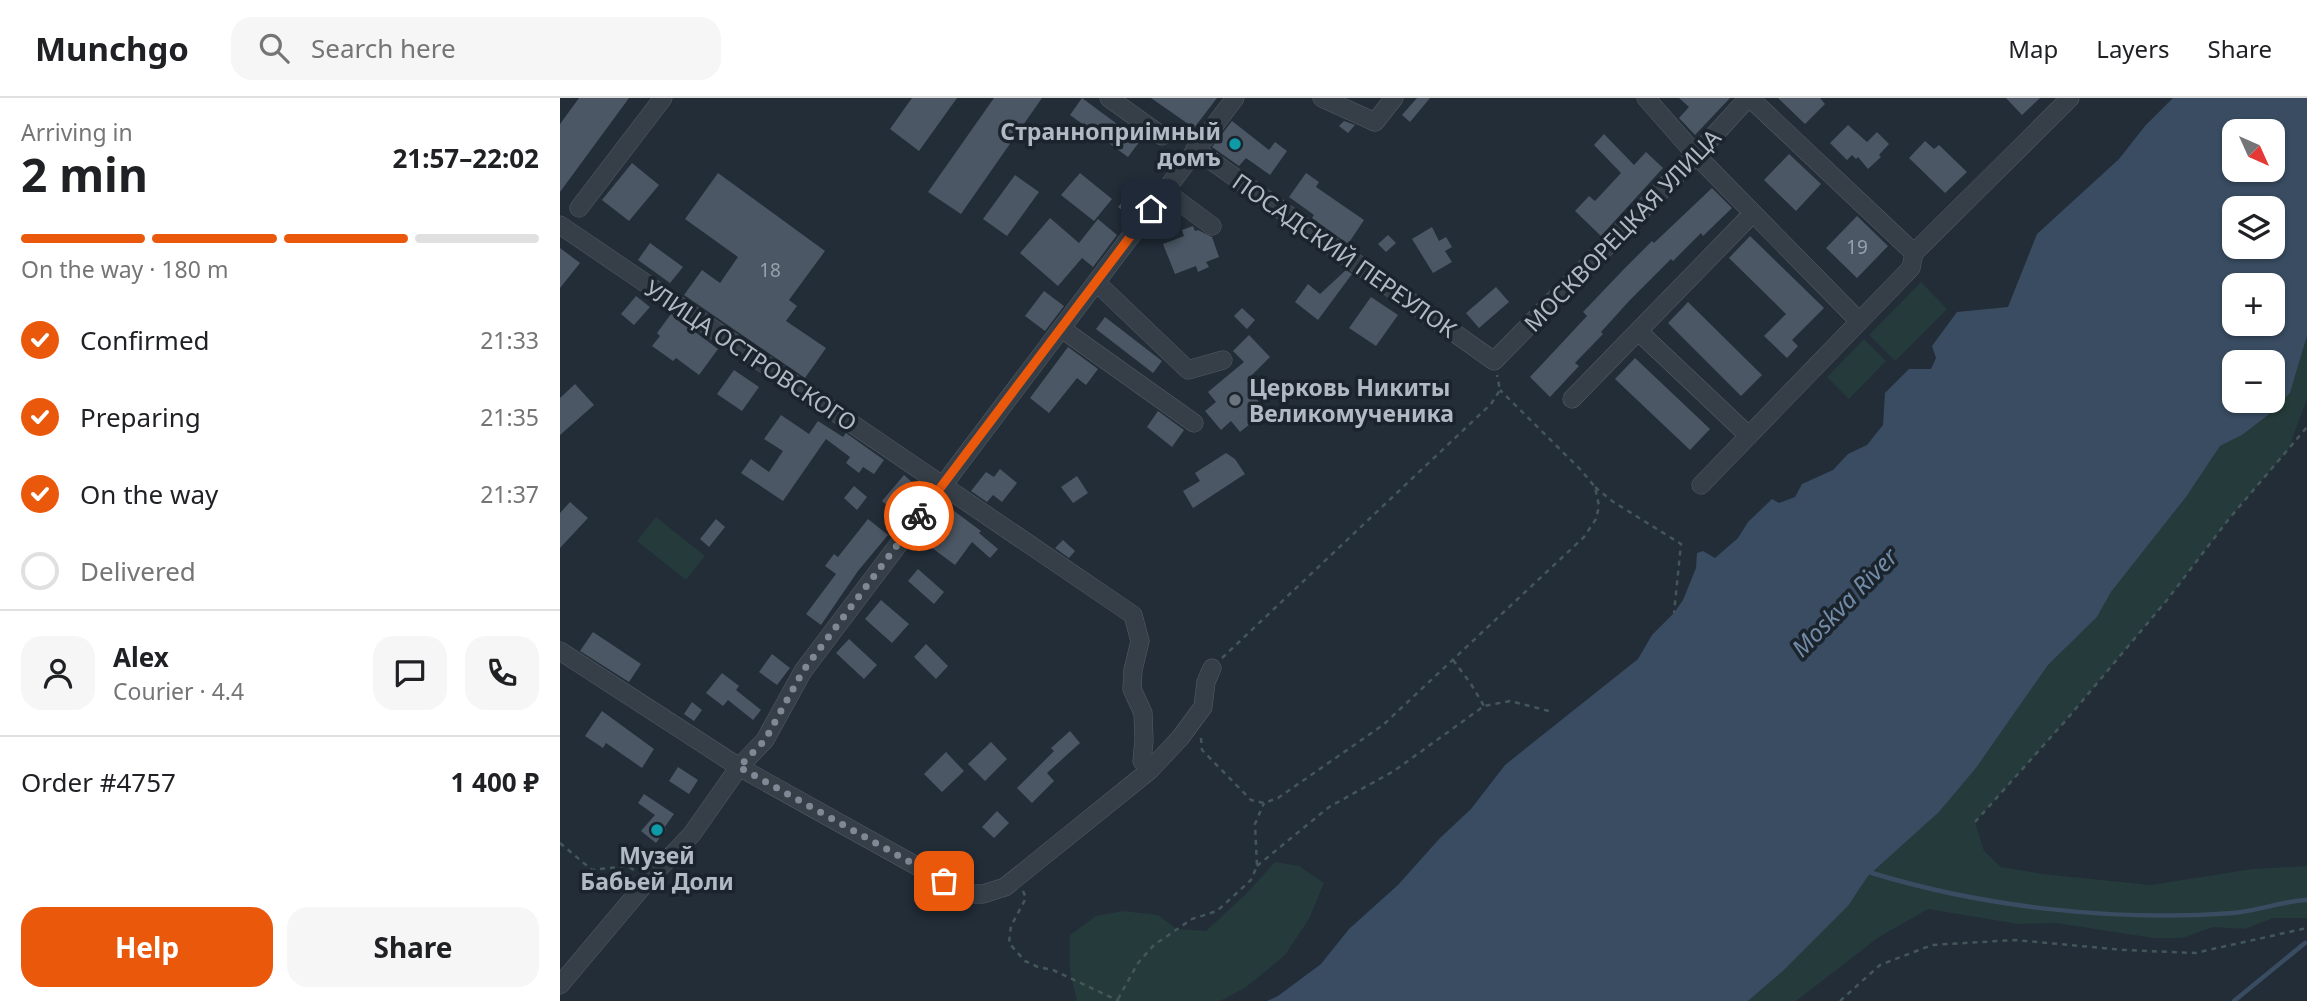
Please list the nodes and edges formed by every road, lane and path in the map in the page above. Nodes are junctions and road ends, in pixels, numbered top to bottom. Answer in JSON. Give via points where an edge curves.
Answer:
{"nodes":[{"id":1,"x":663,"y":98,"type":"edge"},
{"id":2,"x":1109,"y":98,"type":"edge"},
{"id":3,"x":1236,"y":98,"type":"edge"},
{"id":4,"x":1322,"y":98,"type":"edge"},
{"id":5,"x":1394,"y":98,"type":"edge"},
{"id":6,"x":1646,"y":98,"type":"edge"},
{"id":7,"x":1749,"y":98,"type":"edge"},
{"id":8,"x":2070,"y":98,"type":"edge"},
{"id":9,"x":1162,"y":136,"type":"dead end"},
{"id":10,"x":1195,"y":149,"type":"junction"},
{"id":11,"x":1696,"y":156,"type":"junction"},
{"id":12,"x":1164,"y":191,"type":"junction"},
{"id":13,"x":579,"y":208,"type":"dead end"},
{"id":14,"x":1753,"y":213,"type":"junction"},
{"id":15,"x":560,"y":226,"type":"edge"},
{"id":16,"x":1212,"y":226,"type":"dead end"},
{"id":17,"x":1914,"y":253,"type":"junction"},
{"id":18,"x":1096,"y":282,"type":"junction"},
{"id":19,"x":1859,"y":321,"type":"junction"},
{"id":20,"x":1062,"y":329,"type":"junction"},
{"id":21,"x":1638,"y":331,"type":"junction"},
{"id":22,"x":1223,"y":360,"type":"dead end"},
{"id":23,"x":1494,"y":361,"type":"junction"},
{"id":24,"x":1500,"y":390,"type":"junction"},
{"id":25,"x":1572,"y":399,"type":"dead end"},
{"id":26,"x":1194,"y":423,"type":"dead end"},
{"id":27,"x":2307,"y":427,"type":"edge"},
{"id":28,"x":1749,"y":436,"type":"junction"},
{"id":29,"x":943,"y":484,"type":"junction"},
{"id":30,"x":1701,"y":485,"type":"dead end"},
{"id":31,"x":1595,"y":487,"type":"junction"},
{"id":32,"x":1674,"y":613,"type":"dead end"},
{"id":33,"x":560,"y":651,"type":"edge"},
{"id":34,"x":1452,"y":660,"type":"junction"},
{"id":35,"x":1212,"y":668,"type":"joint"},
{"id":36,"x":1484,"y":706,"type":"junction"},
{"id":37,"x":1553,"y":712,"type":"dead end"},
{"id":38,"x":1197,"y":717,"type":"junction"},
{"id":39,"x":739,"y":767,"type":"junction"},
{"id":40,"x":1150,"y":769,"type":"junction"},
{"id":41,"x":1264,"y":803,"type":"junction"},
{"id":42,"x":1975,"y":822,"type":"dead end"},
{"id":43,"x":560,"y":843,"type":"edge"},
{"id":44,"x":1257,"y":866,"type":"junction"},
{"id":45,"x":650,"y":878,"type":"junction"},
{"id":46,"x":1005,"y":887,"type":"junction"},
{"id":47,"x":2307,"y":928,"type":"edge"},
{"id":48,"x":560,"y":985,"type":"edge"},
{"id":49,"x":1119,"y":1000,"type":"edge"},
{"id":50,"x":1840,"y":1001,"type":"edge"}],
"edges":[{"from":1,"to":13,"type":"street"},
{"from":2,"to":9,"type":"street"},
{"from":3,"to":10,"type":"street"},
{"from":4,"to":5,"type":"street","via":[[1375,122]]},
{"from":6,"to":11,"type":"street"},
{"from":7,"to":11,"type":"street","name":"МОСКВОРЕЦКАЯ УЛИЦА"},
{"from":7,"to":17,"type":"street"},
{"from":8,"to":17,"type":"street"},
{"from":10,"to":12,"type":"street"},
{"from":10,"to":23,"type":"street","name":"ПОСАДСКИЙ ПЕРЕУЛОК"},
{"from":11,"to":14,"type":"street"},
{"from":11,"to":23,"type":"street","name":"МОСКВОРЕЦКАЯ УЛИЦА"},
{"from":12,"to":16,"type":"street"},
{"from":12,"to":18,"type":"street"},
{"from":14,"to":19,"type":"street","via":[[1835,287]]},
{"from":14,"to":21,"type":"street"},
{"from":15,"to":29,"type":"street","name":"УЛИЦА ОСТРОВСКОГО"},
{"from":17,"to":19,"type":"street","via":[[1911,268]]},
{"from":18,"to":20,"type":"street"},
{"from":18,"to":22,"type":"street","via":[[1188,370]]},
{"from":19,"to":28,"type":"street"},
{"from":20,"to":26,"type":"street"},
{"from":20,"to":29,"type":"street"},
{"from":21,"to":25,"type":"street"},
{"from":21,"to":28,"type":"street"},
{"from":23,"to":24,"type":"path"},
{"from":24,"to":31,"type":"path"},
{"from":24,"to":35,"type":"path","via":[[1492,404]]},
{"from":27,"to":42,"type":"path","via":[[2067,719]]},
{"from":28,"to":30,"type":"street"},
{"from":29,"to":39,"type":"street","via":[[803,671],[765,740]]},
{"from":29,"to":40,"type":"street","name":"УЛИЦА ОСТРОВСКОГО","via":[[1133,615],[1140,641],[1132,689],[1143,713],[1142,761]]},
{"from":31,"to":32,"type":"path","via":[[1681,544]]},
{"from":31,"to":34,"type":"path","via":[[1599,506],[1584,537]]},
{"from":33,"to":39,"type":"street"},
{"from":34,"to":36,"type":"path"},
{"from":34,"to":41,"type":"path","via":[[1382,725],[1278,798]]},
{"from":35,"to":38,"type":"street"},
{"from":36,"to":37,"type":"path","via":[[1510,701]]},
{"from":36,"to":44,"type":"path","via":[[1394,771],[1329,807]]},
{"from":38,"to":40,"type":"street"},
{"from":38,"to":41,"type":"path","via":[[1202,750],[1239,790]]},
{"from":39,"to":45,"type":"street","via":[[692,834]]},
{"from":39,"to":46,"type":"street","via":[[967,894]]},
{"from":40,"to":46,"type":"street"},
{"from":41,"to":44,"type":"path","via":[[1255,824]]},
{"from":43,"to":45,"type":"path","via":[[592,870],[627,866]]},
{"from":44,"to":49,"type":"path","via":[[1251,880],[1217,911],[1192,919],[1154,945],[1138,963]]},
{"from":45,"to":48,"type":"street"},
{"from":46,"to":49,"type":"path","via":[[1020,886],[1026,898],[1012,926],[1009,943],[1014,951],[1038,968],[1053,970]]},
{"from":47,"to":50,"type":"path","via":[[2195,953],[2015,940],[1932,945],[1880,965]]}]}
